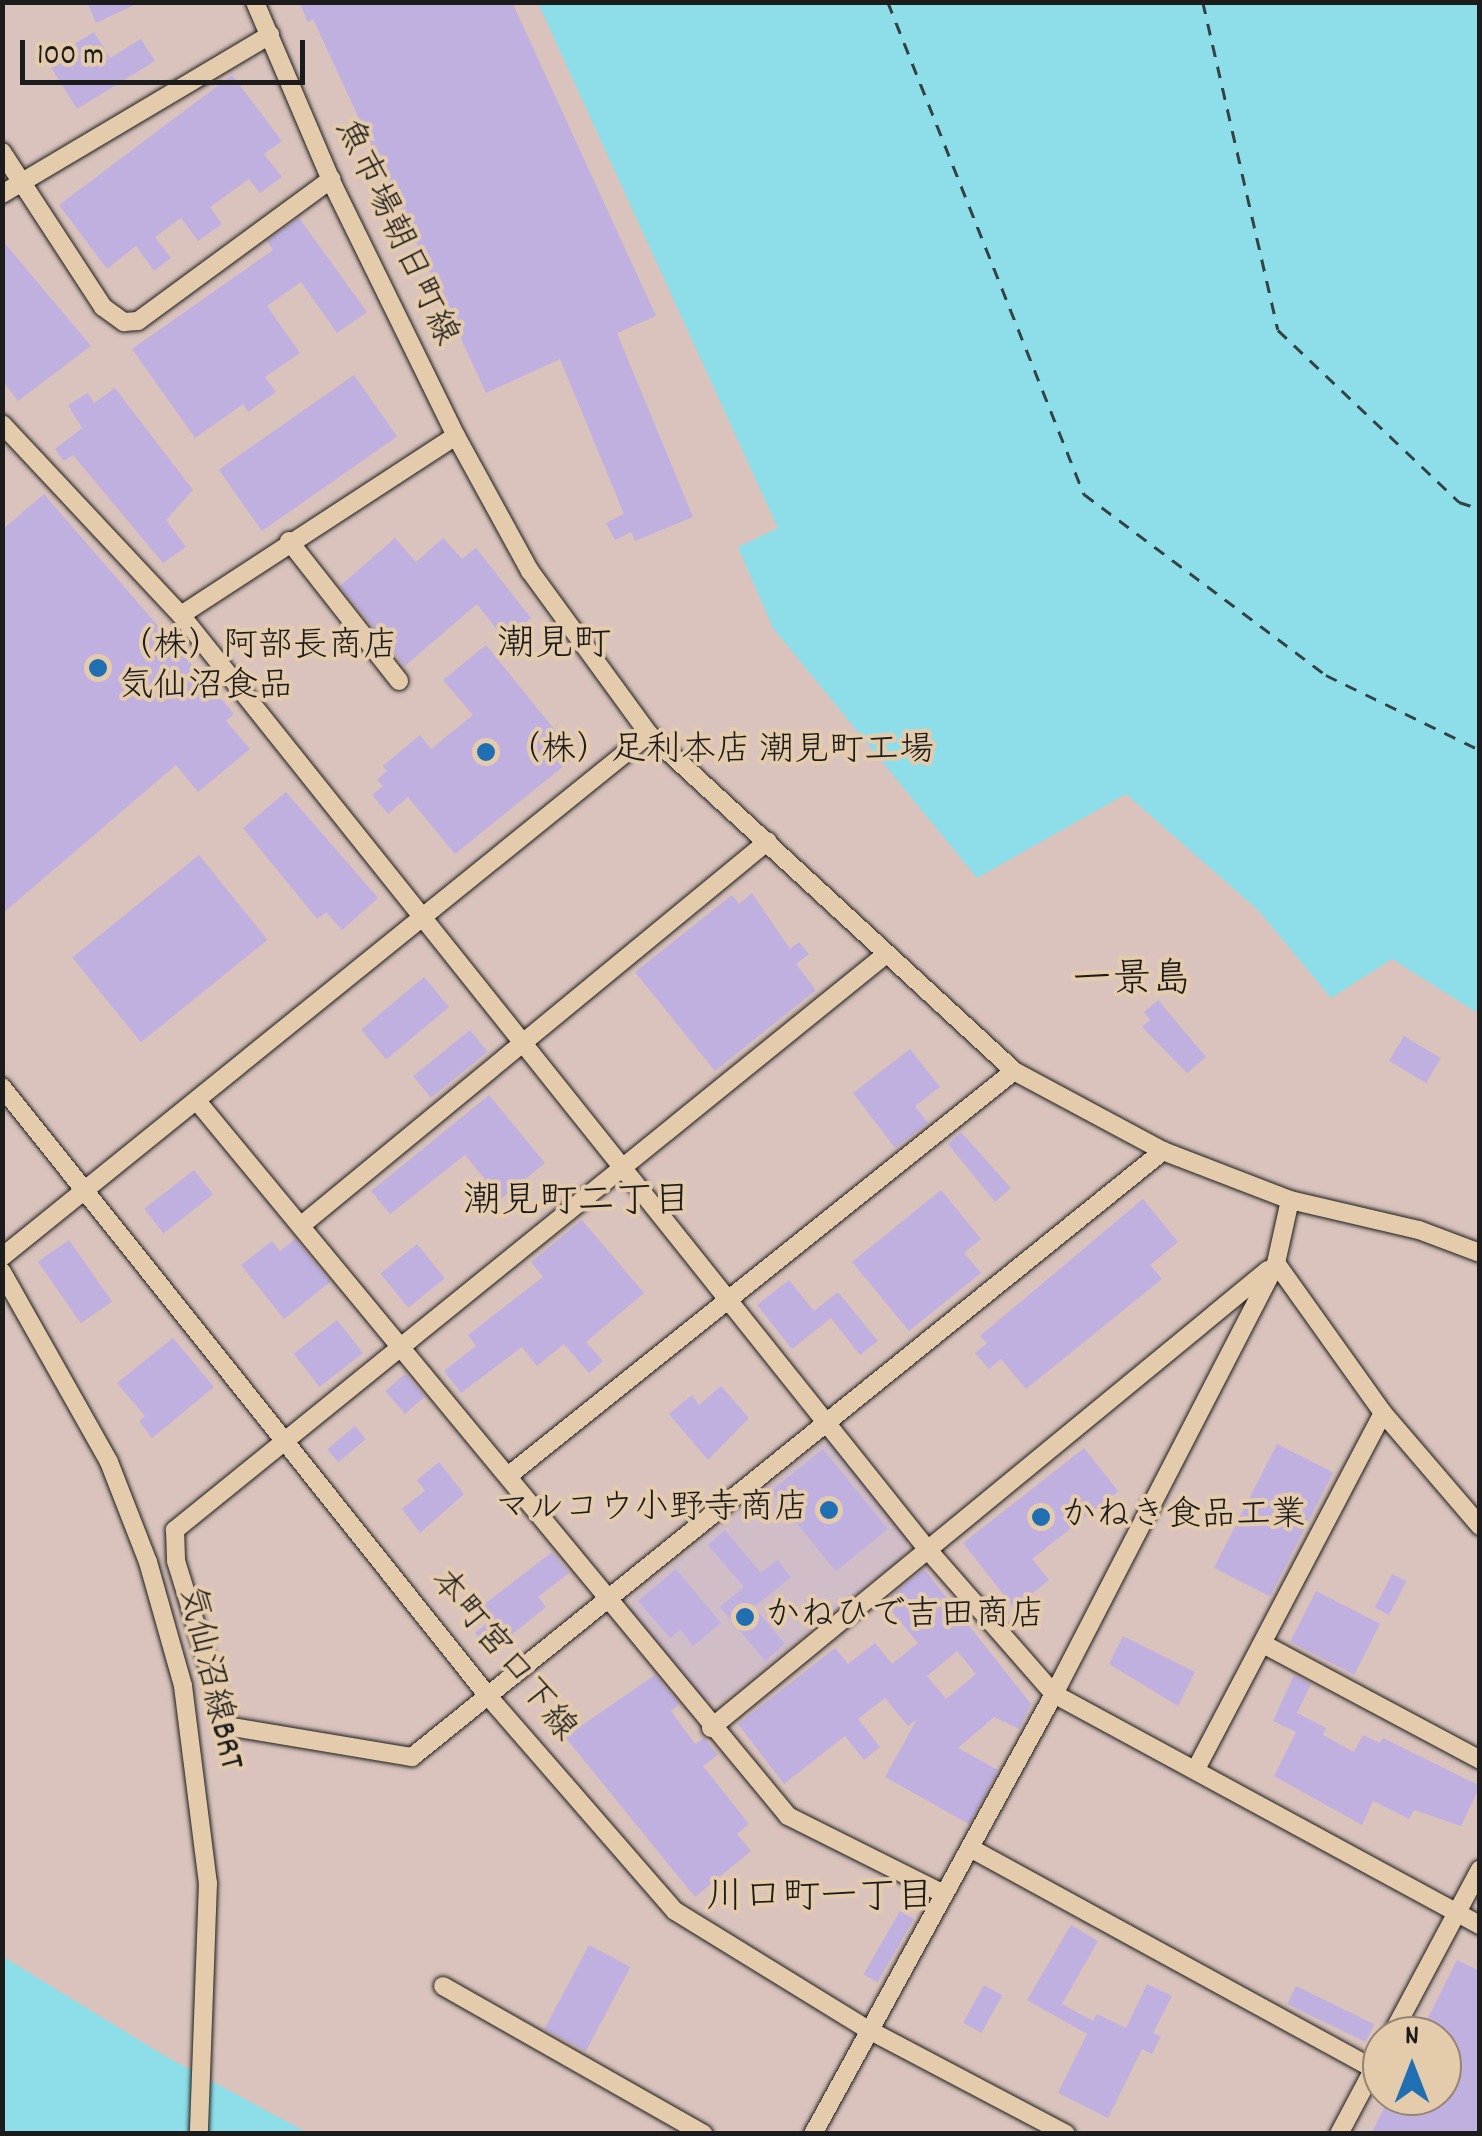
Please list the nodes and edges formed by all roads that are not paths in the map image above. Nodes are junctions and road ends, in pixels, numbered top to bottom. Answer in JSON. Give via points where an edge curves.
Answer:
{"nodes":[{"id":1,"x":255,"y":2,"type":"edge"},
{"id":2,"x":270,"y":34,"type":"junction"},
{"id":3,"x":2,"y":152,"type":"edge"},
{"id":4,"x":330,"y":178,"type":"junction"},
{"id":5,"x":10,"y":190,"type":"edge"},
{"id":6,"x":2,"y":424,"type":"edge"},
{"id":7,"x":456,"y":436,"type":"junction"},
{"id":8,"x":290,"y":541,"type":"junction"},
{"id":9,"x":181,"y":614,"type":"junction"},
{"id":10,"x":399,"y":681,"type":"dead end"},
{"id":11,"x":648,"y":734,"type":"junction"},
{"id":12,"x":768,"y":841,"type":"junction"},
{"id":13,"x":420,"y":920,"type":"junction"},
{"id":14,"x":884,"y":954,"type":"junction"},
{"id":15,"x":527,"y":1046,"type":"junction"},
{"id":16,"x":1014,"y":1071,"type":"junction"},
{"id":17,"x":2,"y":1087,"type":"edge"},
{"id":18,"x":197,"y":1101,"type":"junction"},
{"id":19,"x":1163,"y":1152,"type":"junction"},
{"id":20,"x":625,"y":1171,"type":"junction"},
{"id":21,"x":87,"y":1191,"type":"junction"},
{"id":22,"x":1290,"y":1200,"type":"junction"},
{"id":23,"x":303,"y":1224,"type":"junction"},
{"id":24,"x":1480,"y":1253,"type":"edge"},
{"id":25,"x":2,"y":1258,"type":"edge"},
{"id":26,"x":1276,"y":1263,"type":"junction"},
{"id":27,"x":2,"y":1272,"type":"edge"},
{"id":28,"x":730,"y":1300,"type":"junction"},
{"id":29,"x":404,"y":1346,"type":"junction"},
{"id":30,"x":1383,"y":1412,"type":"junction"},
{"id":31,"x":828,"y":1422,"type":"junction"},
{"id":32,"x":288,"y":1439,"type":"junction"},
{"id":33,"x":508,"y":1476,"type":"junction"},
{"id":34,"x":1480,"y":1526,"type":"edge"},
{"id":35,"x":928,"y":1550,"type":"junction"},
{"id":36,"x":607,"y":1600,"type":"junction"},
{"id":37,"x":1265,"y":1645,"type":"junction"},
{"id":38,"x":1054,"y":1694,"type":"junction"},
{"id":39,"x":488,"y":1696,"type":"junction"},
{"id":40,"x":711,"y":1728,"type":"junction"},
{"id":41,"x":1480,"y":1760,"type":"edge"},
{"id":42,"x":1196,"y":1769,"type":"junction"},
{"id":43,"x":972,"y":1848,"type":"junction"},
{"id":44,"x":1480,"y":1869,"type":"edge"},
{"id":45,"x":942,"y":1893,"type":"junction"},
{"id":46,"x":1456,"y":1912,"type":"junction"},
{"id":47,"x":1480,"y":1925,"type":"edge"},
{"id":48,"x":443,"y":1986,"type":"dead end"},
{"id":49,"x":1401,"y":2016,"type":"edge"},
{"id":50,"x":868,"y":2029,"type":"junction"},
{"id":51,"x":1362,"y":2053,"type":"edge"},
{"id":52,"x":1362,"y":2091,"type":"edge"},
{"id":53,"x":199,"y":2134,"type":"edge"},
{"id":54,"x":704,"y":2134,"type":"edge"},
{"id":55,"x":813,"y":2134,"type":"edge"},
{"id":56,"x":1066,"y":2134,"type":"edge"},
{"id":57,"x":1339,"y":2134,"type":"edge"}],
"edges":[{"from":1,"to":2,"type":"street","name":"魚市場朝日町線"},
{"from":2,"to":4,"type":"street","name":"魚市場朝日町線"},
{"from":2,"to":5,"type":"street"},
{"from":3,"to":5,"type":"street"},
{"from":4,"to":5,"type":"street","via":[[138,321],[124,322],[103,307]]},
{"from":4,"to":7,"type":"street","name":"魚市場朝日町線"},
{"from":6,"to":9,"type":"street"},
{"from":7,"to":8,"type":"street"},
{"from":7,"to":11,"type":"street","name":"魚市場朝日町線","via":[[530,571]]},
{"from":8,"to":9,"type":"street"},
{"from":8,"to":10,"type":"street"},
{"from":9,"to":13,"type":"street"},
{"from":11,"to":12,"type":"street","name":"魚市場朝日町線"},
{"from":11,"to":13,"type":"street"},
{"from":12,"to":14,"type":"street","name":"魚市場朝日町線"},
{"from":12,"to":15,"type":"street"},
{"from":13,"to":15,"type":"street"},
{"from":13,"to":18,"type":"street"},
{"from":14,"to":16,"type":"street","name":"魚市場朝日町線"},
{"from":14,"to":20,"type":"street"},
{"from":15,"to":20,"type":"street"},
{"from":15,"to":23,"type":"street"},
{"from":16,"to":19,"type":"street","name":"魚市場朝日町線"},
{"from":16,"to":28,"type":"street"},
{"from":17,"to":21,"type":"street","name":"本町宮口下線"},
{"from":18,"to":21,"type":"street"},
{"from":18,"to":23,"type":"street"},
{"from":19,"to":22,"type":"street","name":"魚市場朝日町線"},
{"from":19,"to":31,"type":"street"},
{"from":20,"to":28,"type":"street"},
{"from":20,"to":29,"type":"street"},
{"from":21,"to":25,"type":"street"},
{"from":21,"to":32,"type":"street","name":"本町宮口下線"},
{"from":22,"to":24,"type":"street","via":[[1419,1230]]},
{"from":22,"to":26,"type":"street"},
{"from":23,"to":29,"type":"street"},
{"from":26,"to":30,"type":"street"},
{"from":26,"to":35,"type":"street"},
{"from":26,"to":38,"type":"street"},
{"from":27,"to":53,"type":"street","name":"気仙沼線BRT","via":[[86,1413],[166,1619],[189,1720],[208,1884]]},
{"from":28,"to":31,"type":"street"},
{"from":28,"to":33,"type":"street"},
{"from":29,"to":32,"type":"street"},
{"from":29,"to":33,"type":"street"},
{"from":30,"to":34,"type":"street"},
{"from":30,"to":37,"type":"street"},
{"from":31,"to":35,"type":"street"},
{"from":31,"to":36,"type":"street"},
{"from":32,"to":39,"type":"street","name":"本町宮口下線"},
{"from":32,"to":39,"type":"street","via":[[175,1530],[176,1561],[227,1726],[412,1757]]},
{"from":33,"to":36,"type":"street"},
{"from":35,"to":38,"type":"street"},
{"from":35,"to":40,"type":"street"},
{"from":36,"to":39,"type":"street"},
{"from":36,"to":40,"type":"street"},
{"from":37,"to":41,"type":"street"},
{"from":37,"to":42,"type":"street"},
{"from":38,"to":42,"type":"street"},
{"from":38,"to":43,"type":"street"},
{"from":39,"to":50,"type":"street","name":"本町宮口下線","via":[[674,1911]]},
{"from":40,"to":45,"type":"street","via":[[788,1816]]},
{"from":42,"to":46,"type":"street"},
{"from":43,"to":45,"type":"street"},
{"from":43,"to":51,"type":"street"},
{"from":44,"to":46,"type":"street"},
{"from":45,"to":50,"type":"street"},
{"from":46,"to":47,"type":"street"},
{"from":46,"to":49,"type":"street"},
{"from":48,"to":54,"type":"street"},
{"from":50,"to":55,"type":"street"},
{"from":50,"to":56,"type":"street","name":"本町宮口下線"},
{"from":52,"to":57,"type":"street"}]}
